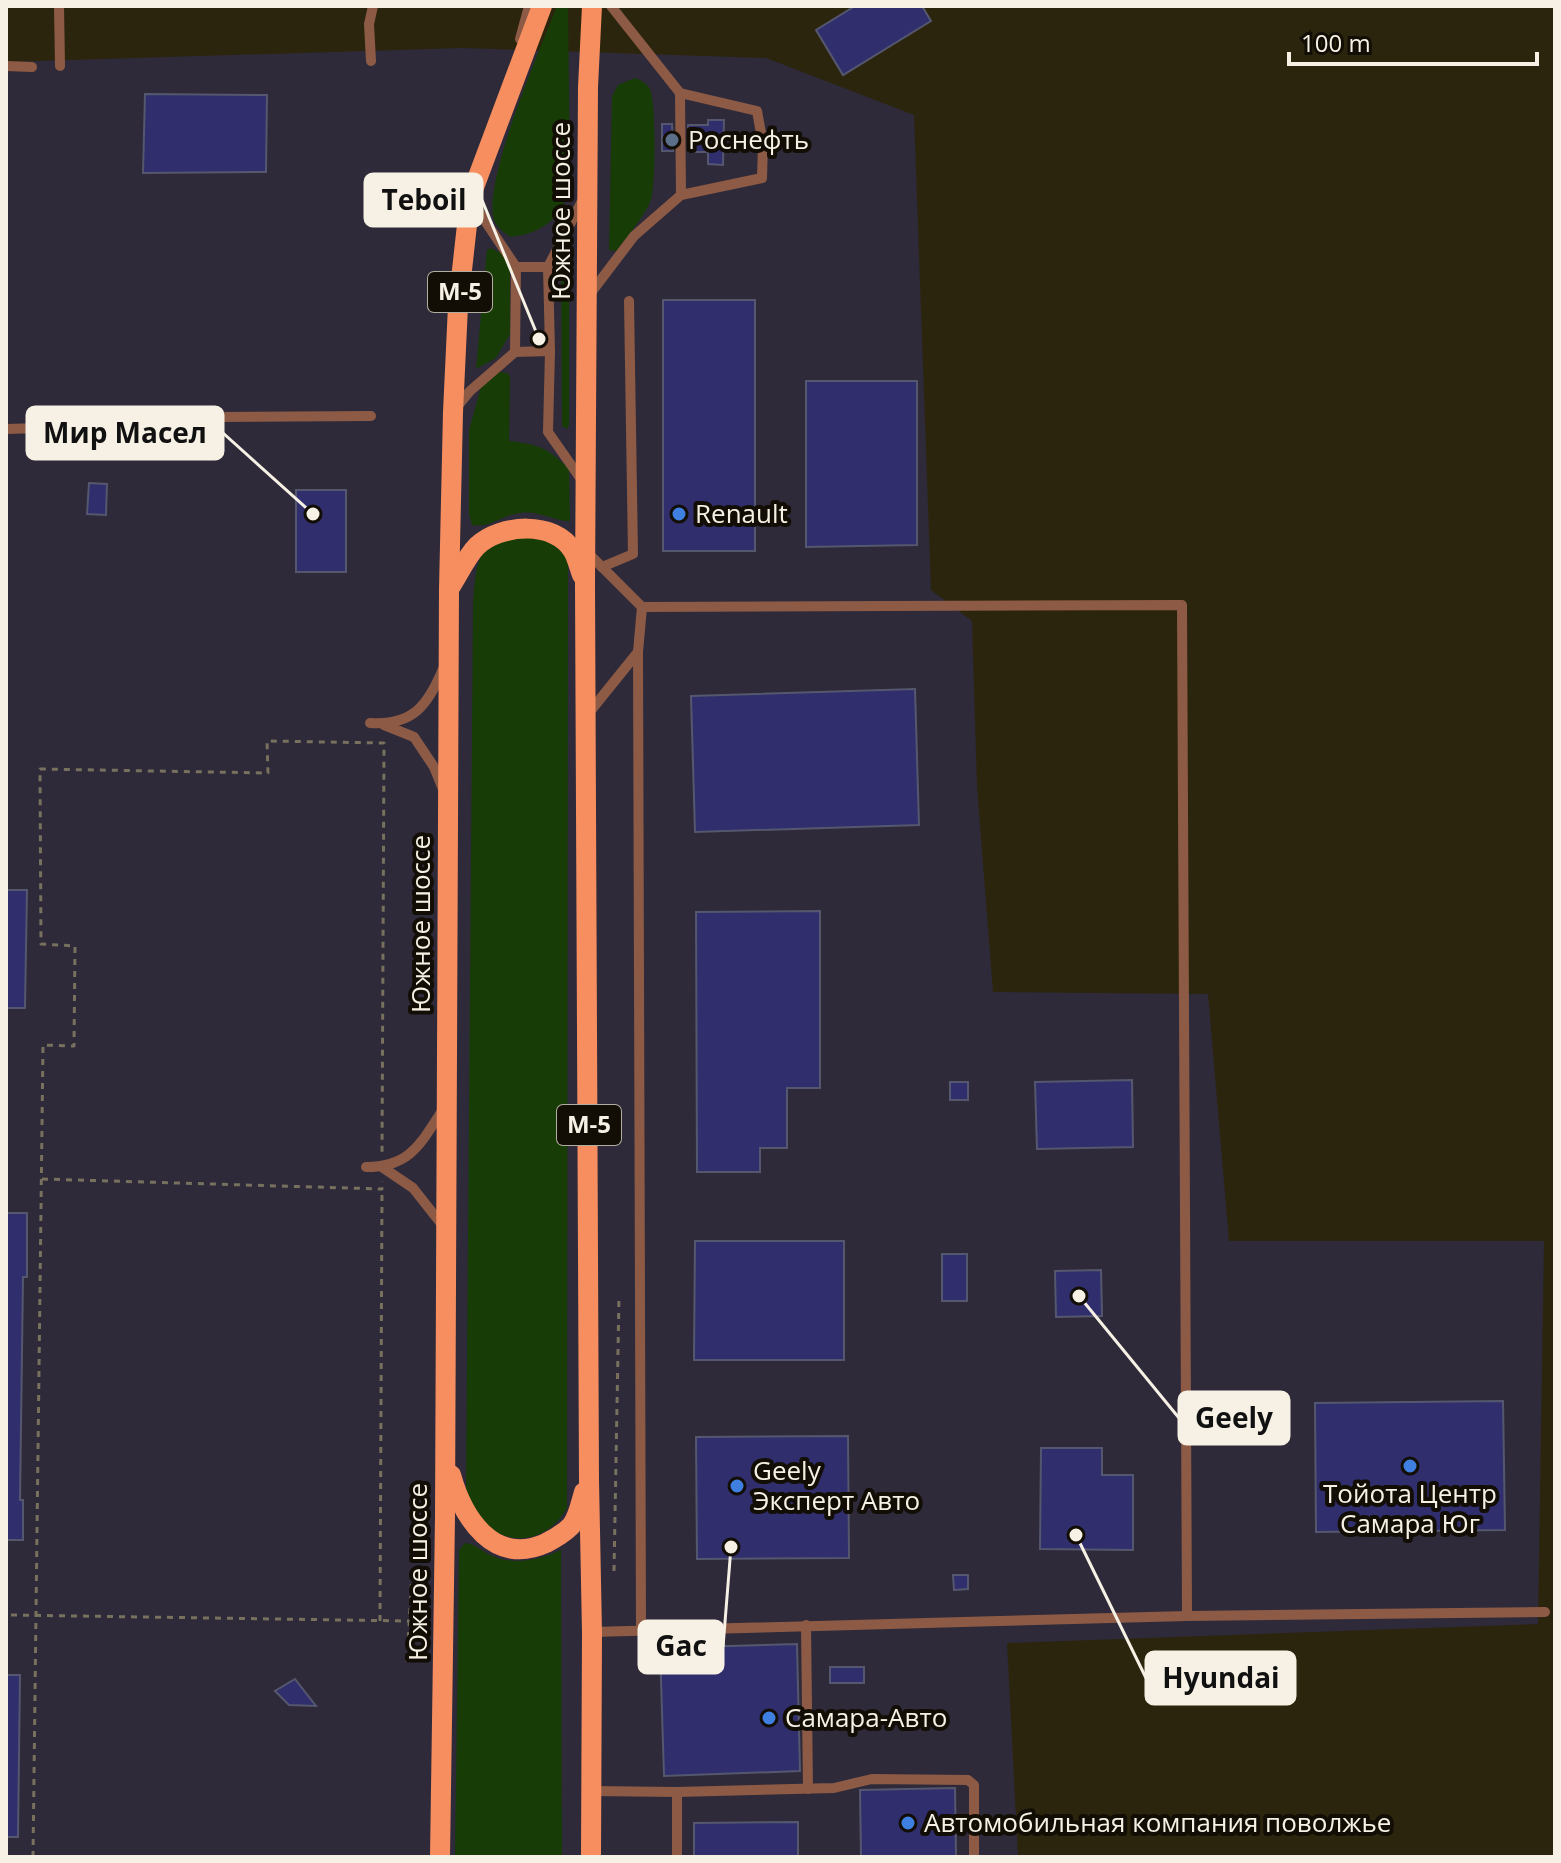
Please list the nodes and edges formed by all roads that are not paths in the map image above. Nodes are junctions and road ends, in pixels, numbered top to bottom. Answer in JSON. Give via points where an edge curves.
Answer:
{"nodes":[{"id":1,"x":59,"y":6,"type":"edge"},
{"id":2,"x":373,"y":6,"type":"edge"},
{"id":3,"x":529,"y":6,"type":"edge"},
{"id":4,"x":542,"y":6,"type":"edge"},
{"id":5,"x":592,"y":6,"type":"edge"},
{"id":6,"x":611,"y":6,"type":"edge"},
{"id":7,"x":371,"y":61,"type":"dead end"},
{"id":8,"x":6,"y":66,"type":"edge"},
{"id":9,"x":60,"y":66,"type":"dead end"},
{"id":10,"x":32,"y":67,"type":"dead end"},
{"id":11,"x":680,"y":93,"type":"junction"},
{"id":12,"x":503,"y":111,"type":"junction"},
{"id":13,"x":587,"y":192,"type":"junction"},
{"id":14,"x":681,"y":195,"type":"junction"},
{"id":15,"x":470,"y":198,"type":"junction"},
{"id":16,"x":516,"y":267,"type":"junction"},
{"id":17,"x":548,"y":267,"type":"junction"},
{"id":18,"x":586,"y":298,"type":"junction"},
{"id":19,"x":629,"y":301,"type":"dead end"},
{"id":20,"x":550,"y":351,"type":"junction"},
{"id":21,"x":515,"y":352,"type":"junction"},
{"id":22,"x":453,"y":412,"type":"junction"},
{"id":23,"x":371,"y":416,"type":"dead end"},
{"id":24,"x":6,"y":429,"type":"edge"},
{"id":25,"x":585,"y":486,"type":"junction"},
{"id":26,"x":586,"y":551,"type":"junction"},
{"id":27,"x":602,"y":567,"type":"junction"},
{"id":28,"x":585,"y":585,"type":"junction"},
{"id":29,"x":449,"y":589,"type":"junction"},
{"id":30,"x":642,"y":607,"type":"junction"},
{"id":31,"x":638,"y":652,"type":"junction"},
{"id":32,"x":449,"y":656,"type":"junction"},
{"id":33,"x":587,"y":716,"type":"junction"},
{"id":34,"x":370,"y":723,"type":"dead end"},
{"id":35,"x":382,"y":724,"type":"junction"},
{"id":36,"x":448,"y":809,"type":"junction"},
{"id":37,"x":446,"y":1106,"type":"junction"},
{"id":38,"x":366,"y":1167,"type":"dead end"},
{"id":39,"x":382,"y":1167,"type":"junction"},
{"id":40,"x":446,"y":1230,"type":"junction"},
{"id":41,"x":445,"y":1456,"type":"junction"},
{"id":42,"x":589,"y":1480,"type":"junction"},
{"id":43,"x":1545,"y":1612,"type":"dead end"},
{"id":44,"x":1187,"y":1616,"type":"junction"},
{"id":45,"x":806,"y":1625,"type":"junction"},
{"id":46,"x":641,"y":1629,"type":"junction"},
{"id":47,"x":592,"y":1632,"type":"junction"},
{"id":48,"x":808,"y":1789,"type":"junction"},
{"id":49,"x":591,"y":1791,"type":"junction"},
{"id":50,"x":677,"y":1792,"type":"junction"},
{"id":51,"x":440,"y":1857,"type":"edge"},
{"id":52,"x":591,"y":1857,"type":"edge"},
{"id":53,"x":677,"y":1857,"type":"edge"},
{"id":54,"x":974,"y":1857,"type":"edge"}],
"edges":[{"from":1,"to":9,"type":"lane"},
{"from":2,"to":7,"type":"lane"},
{"from":3,"to":12,"type":"lane"},
{"from":4,"to":12,"type":"main road","name":"Южное шоссе","number":"М-5"},
{"from":5,"to":13,"type":"main road","name":"Южное шоссе","number":"М-5"},
{"from":6,"to":11,"type":"lane"},
{"from":8,"to":10,"type":"lane"},
{"from":11,"to":14,"type":"lane"},
{"from":11,"to":14,"type":"lane","via":[[757,111],[763,144],[762,178]]},
{"from":12,"to":15,"type":"main road","name":"Южное шоссе","number":"М-5"},
{"from":13,"to":17,"type":"lane"},
{"from":13,"to":18,"type":"main road","name":"Южное шоссе","number":"М-5"},
{"from":14,"to":18,"type":"lane","via":[[634,236]]},
{"from":15,"to":16,"type":"lane"},
{"from":15,"to":22,"type":"main road","name":"Южное шоссе","number":"М-5"},
{"from":16,"to":17,"type":"lane"},
{"from":16,"to":21,"type":"lane"},
{"from":17,"to":20,"type":"lane"},
{"from":18,"to":25,"type":"main road","name":"Южное шоссе","number":"М-5"},
{"from":19,"to":27,"type":"lane","via":[[633,554]]},
{"from":20,"to":21,"type":"lane"},
{"from":20,"to":25,"type":"lane","via":[[548,432]]},
{"from":21,"to":22,"type":"lane"},
{"from":22,"to":29,"type":"main road","name":"Южное шоссе","number":"М-5"},
{"from":23,"to":24,"type":"lane","via":[[68,418],[41,428]]},
{"from":25,"to":26,"type":"main road","name":"Южное шоссе","number":"М-5"},
{"from":26,"to":27,"type":"lane"},
{"from":26,"to":28,"type":"main road","name":"Южное шоссе","number":"М-5"},
{"from":27,"to":30,"type":"lane"},
{"from":28,"to":29,"type":"main road","via":[[572,550],[557,535],[518,529],[476,547]]},
{"from":28,"to":33,"type":"main road","name":"Южное шоссе","number":"М-5"},
{"from":29,"to":32,"type":"main road","name":"Южное шоссе","number":"М-5"},
{"from":30,"to":31,"type":"lane"},
{"from":30,"to":44,"type":"lane","via":[[1182,605]]},
{"from":31,"to":33,"type":"lane"},
{"from":31,"to":46,"type":"lane"},
{"from":32,"to":35,"type":"lane","via":[[435,689],[413,716]]},
{"from":32,"to":36,"type":"main road","name":"Южное шоссе","number":"М-5"},
{"from":33,"to":42,"type":"main road","name":"Южное шоссе","number":"М-5"},
{"from":34,"to":35,"type":"lane"},
{"from":35,"to":36,"type":"lane","via":[[414,737],[434,767]]},
{"from":36,"to":37,"type":"main road","name":"Южное шоссе","number":"М-5"},
{"from":37,"to":39,"type":"lane","via":[[414,1152]]},
{"from":37,"to":40,"type":"main road","name":"Южное шоссе","number":"М-5"},
{"from":38,"to":39,"type":"lane"},
{"from":39,"to":40,"type":"lane","via":[[413,1188]]},
{"from":40,"to":41,"type":"main road","name":"Южное шоссе","number":"М-5"},
{"from":41,"to":42,"type":"main road","via":[[465,1512],[480,1532],[497,1545],[517,1549],[535,1548],[572,1525]]},
{"from":41,"to":51,"type":"main road","name":"Южное шоссе","number":"М-5"},
{"from":42,"to":47,"type":"main road","name":"Южное шоссе","number":"М-5"},
{"from":43,"to":44,"type":"lane"},
{"from":44,"to":45,"type":"lane"},
{"from":45,"to":46,"type":"lane"},
{"from":45,"to":48,"type":"lane"},
{"from":46,"to":47,"type":"lane"},
{"from":47,"to":49,"type":"main road","name":"Южное шоссе","number":"М-5"},
{"from":48,"to":50,"type":"lane"},
{"from":48,"to":54,"type":"lane","via":[[872,1779],[968,1780],[974,1785]]},
{"from":49,"to":50,"type":"lane"},
{"from":49,"to":52,"type":"main road","name":"Южное шоссе","number":"М-5"},
{"from":50,"to":53,"type":"lane"}]}
